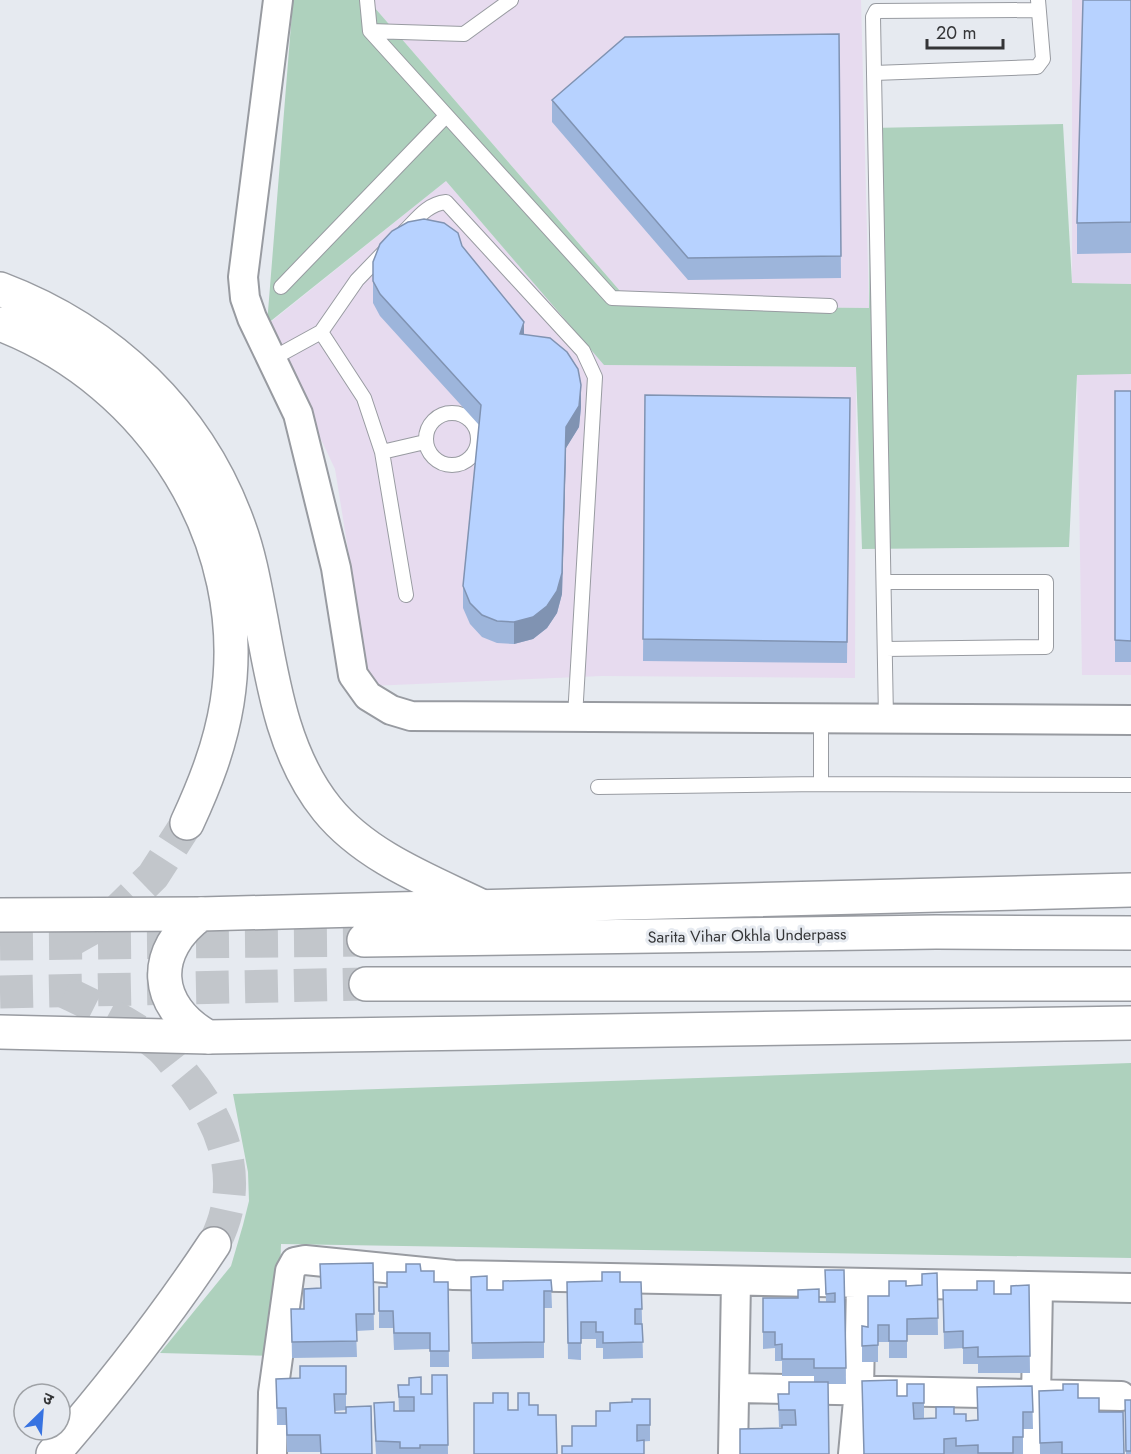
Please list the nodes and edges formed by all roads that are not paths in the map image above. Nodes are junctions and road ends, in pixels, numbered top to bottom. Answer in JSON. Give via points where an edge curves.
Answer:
{"nodes":[{"id":1,"x":278,"y":0,"type":"edge"},
{"id":2,"x":367,"y":0,"type":"edge"},
{"id":3,"x":511,"y":0,"type":"edge"},
{"id":4,"x":1038,"y":5,"type":"edge"},
{"id":5,"x":370,"y":31,"type":"junction"},
{"id":6,"x":874,"y":73,"type":"junction"},
{"id":7,"x":446,"y":116,"type":"junction"},
{"id":8,"x":281,"y":287,"type":"dead end"},
{"id":9,"x":0,"y":289,"type":"edge"},
{"id":10,"x":830,"y":306,"type":"dead end"},
{"id":11,"x":0,"y":324,"type":"edge"},
{"id":12,"x":321,"y":332,"type":"junction"},
{"id":13,"x":270,"y":360,"type":"junction"},
{"id":14,"x":425,"y":442,"type":"dead end"},
{"id":15,"x":382,"y":452,"type":"junction"},
{"id":16,"x":884,"y":582,"type":"junction"},
{"id":17,"x":406,"y":595,"type":"dead end"},
{"id":18,"x":885,"y":649,"type":"junction"},
{"id":19,"x":575,"y":717,"type":"junction"},
{"id":20,"x":820,"y":718,"type":"junction"},
{"id":21,"x":886,"y":718,"type":"junction"},
{"id":22,"x":1131,"y":720,"type":"edge"},
{"id":23,"x":821,"y":784,"type":"junction"},
{"id":24,"x":1131,"y":785,"type":"edge"},
{"id":25,"x":598,"y":787,"type":"dead end"},
{"id":26,"x":188,"y":823,"type":"tunnel mouth"},
{"id":27,"x":1131,"y":890,"type":"edge"},
{"id":28,"x":479,"y":905,"type":"junction"},
{"id":29,"x":201,"y":914,"type":"junction"},
{"id":30,"x":0,"y":915,"type":"edge"},
{"id":31,"x":1131,"y":933,"type":"edge"},
{"id":32,"x":364,"y":940,"type":"tunnel mouth"},
{"id":33,"x":366,"y":984,"type":"tunnel mouth"},
{"id":34,"x":1131,"y":984,"type":"edge"},
{"id":35,"x":1131,"y":1023,"type":"edge"},
{"id":36,"x":0,"y":1032,"type":"edge"},
{"id":37,"x":208,"y":1037,"type":"junction"},
{"id":38,"x":214,"y":1244,"type":"tunnel mouth"},
{"id":39,"x":736,"y":1281,"type":"junction"},
{"id":40,"x":861,"y":1284,"type":"junction"},
{"id":41,"x":1038,"y":1287,"type":"junction"},
{"id":42,"x":1131,"y":1288,"type":"edge"},
{"id":43,"x":735,"y":1388,"type":"junction"},
{"id":44,"x":859,"y":1389,"type":"junction"},
{"id":45,"x":1036,"y":1394,"type":"junction"},
{"id":46,"x":1121,"y":1396,"type":"dead end"},
{"id":47,"x":53,"y":1454,"type":"edge"},
{"id":48,"x":272,"y":1454,"type":"edge"},
{"id":49,"x":733,"y":1454,"type":"edge"},
{"id":50,"x":853,"y":1454,"type":"edge"},
{"id":51,"x":1035,"y":1454,"type":"edge"}],
"edges":[{"from":1,"to":13,"type":"street","via":[[243,277],[245,298]]},
{"from":2,"to":5,"type":"lane"},
{"from":3,"to":5,"type":"lane","via":[[464,34]]},
{"from":4,"to":6,"type":"lane","via":[[876,11]]},
{"from":4,"to":6,"type":"lane","via":[[1043,59],[1037,67]]},
{"from":5,"to":7,"type":"lane"},
{"from":6,"to":16,"type":"lane"},
{"from":7,"to":8,"type":"lane"},
{"from":7,"to":10,"type":"lane","via":[[612,298]]},
{"from":9,"to":28,"type":"main road","via":[[66,319],[99,340],[130,364],[184,423],[206,456],[239,527],[273,686],[302,772],[328,810],[350,832],[409,872]]},
{"from":11,"to":26,"type":"main road","via":[[82,367],[135,413],[178,468],[208,530],[226,597],[231,666],[221,735]]},
{"from":12,"to":13,"type":"lane"},
{"from":12,"to":15,"type":"lane","via":[[364,398]]},
{"from":12,"to":19,"type":"lane","via":[[365,272],[427,208],[446,202],[583,351],[595,377]]},
{"from":13,"to":19,"type":"street","via":[[298,414],[336,568],[353,675],[368,696],[411,716]]},
{"from":14,"to":15,"type":"lane"},
{"from":15,"to":17,"type":"lane"},
{"from":16,"to":18,"type":"lane"},
{"from":16,"to":18,"type":"lane","via":[[1046,582],[1046,647]]},
{"from":18,"to":21,"type":"lane"},
{"from":19,"to":20,"type":"street"},
{"from":20,"to":21,"type":"street"},
{"from":20,"to":23,"type":"lane"},
{"from":21,"to":22,"type":"street"},
{"from":23,"to":24,"type":"lane"},
{"from":23,"to":25,"type":"lane"},
{"from":27,"to":28,"type":"main road"},
{"from":28,"to":29,"type":"main road"},
{"from":29,"to":30,"type":"main road"},
{"from":29,"to":37,"type":"main road","via":[[183,927],[171,945],[164,967],[166,989],[174,1009],[189,1027]]},
{"from":31,"to":32,"type":"main road","name":"Sarita Vihar Okhla Underpass"},
{"from":33,"to":34,"type":"main road"},
{"from":35,"to":37,"type":"main road"},
{"from":36,"to":37,"type":"main road"},
{"from":38,"to":47,"type":"main road","via":[[115,1381]]},
{"from":39,"to":40,"type":"street"},
{"from":39,"to":43,"type":"street"},
{"from":39,"to":48,"type":"street","via":[[453,1275],[295,1262],[290,1271],[273,1393]]},
{"from":40,"to":41,"type":"street"},
{"from":40,"to":44,"type":"street"},
{"from":41,"to":42,"type":"street"},
{"from":41,"to":45,"type":"street"},
{"from":43,"to":44,"type":"street"},
{"from":43,"to":49,"type":"street"},
{"from":44,"to":45,"type":"street"},
{"from":44,"to":50,"type":"street"},
{"from":45,"to":46,"type":"street"},
{"from":45,"to":51,"type":"street"}]}
